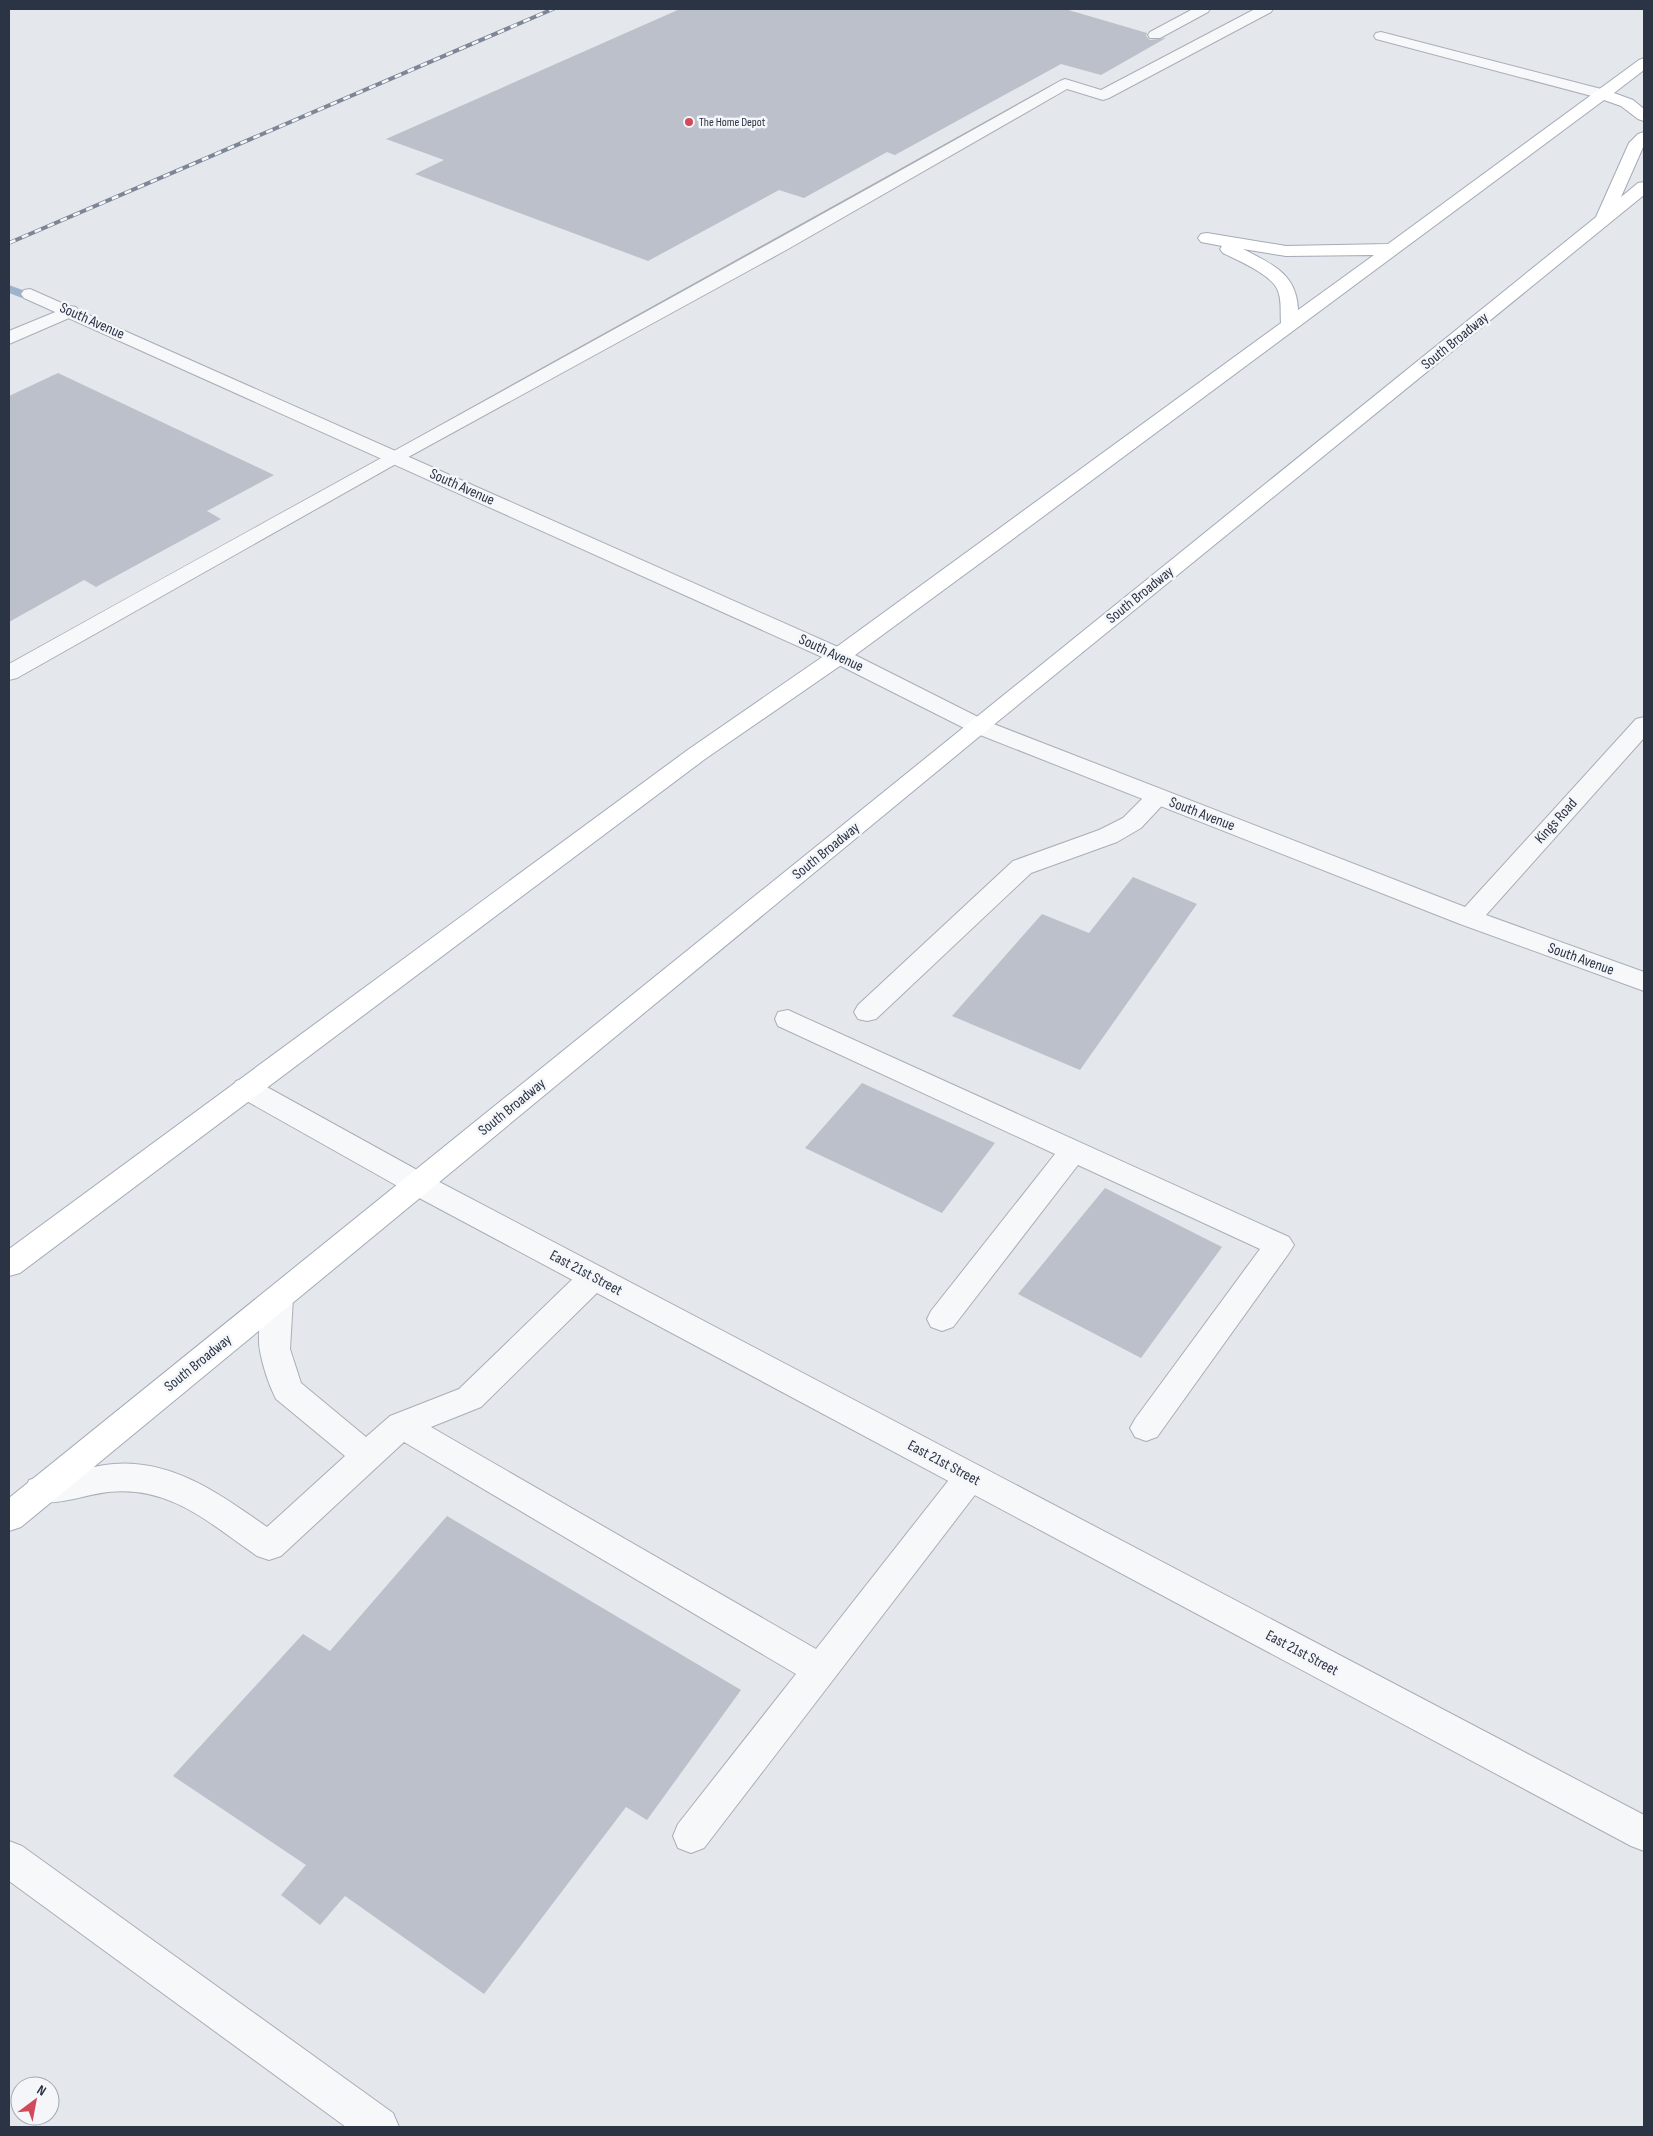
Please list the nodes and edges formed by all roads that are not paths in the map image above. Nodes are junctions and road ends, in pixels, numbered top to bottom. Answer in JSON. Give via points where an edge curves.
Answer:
{"nodes":[{"id":1,"x":1203,"y":9,"type":"edge"},
{"id":2,"x":1266,"y":9,"type":"edge"},
{"id":3,"x":1155,"y":35,"type":"dead end"},
{"id":4,"x":1381,"y":36,"type":"dead end"},
{"id":5,"x":1644,"y":63,"type":"edge"},
{"id":6,"x":1603,"y":94,"type":"junction"},
{"id":7,"x":1644,"y":116,"type":"edge"},
{"id":8,"x":1644,"y":137,"type":"edge"},
{"id":9,"x":1644,"y":187,"type":"edge"},
{"id":10,"x":1603,"y":221,"type":"junction"},
{"id":11,"x":1394,"y":249,"type":"junction"},
{"id":12,"x":30,"y":294,"type":"dead end"},
{"id":13,"x":70,"y":311,"type":"junction"},
{"id":14,"x":1290,"y":325,"type":"junction"},
{"id":15,"x":9,"y":338,"type":"edge"},
{"id":16,"x":394,"y":457,"type":"junction"},
{"id":17,"x":840,"y":656,"type":"junction"},
{"id":18,"x":9,"y":673,"type":"edge"},
{"id":19,"x":1644,"y":724,"type":"edge"},
{"id":20,"x":978,"y":726,"type":"junction"},
{"id":21,"x":1158,"y":797,"type":"junction"},
{"id":22,"x":1469,"y":918,"type":"junction"},
{"id":23,"x":1644,"y":982,"type":"edge"},
{"id":24,"x":867,"y":1012,"type":"dead end"},
{"id":25,"x":788,"y":1019,"type":"dead end"},
{"id":26,"x":246,"y":1088,"type":"junction"},
{"id":27,"x":1074,"y":1150,"type":"junction"},
{"id":28,"x":418,"y":1184,"type":"junction"},
{"id":29,"x":9,"y":1265,"type":"edge"},
{"id":30,"x":594,"y":1277,"type":"junction"},
{"id":31,"x":278,"y":1298,"type":"junction"},
{"id":32,"x":942,"y":1319,"type":"dead end"},
{"id":33,"x":401,"y":1425,"type":"junction"},
{"id":34,"x":1146,"y":1428,"type":"dead end"},
{"id":35,"x":367,"y":1456,"type":"junction"},
{"id":36,"x":970,"y":1477,"type":"junction"},
{"id":37,"x":41,"y":1490,"type":"junction"},
{"id":38,"x":9,"y":1517,"type":"edge"},
{"id":39,"x":821,"y":1670,"type":"junction"},
{"id":40,"x":1644,"y":1834,"type":"edge"},
{"id":41,"x":691,"y":1836,"type":"dead end"},
{"id":42,"x":9,"y":1859,"type":"edge"},
{"id":43,"x":379,"y":2127,"type":"edge"}],
"edges":[{"from":1,"to":3,"type":"street"},
{"from":2,"to":16,"type":"street","via":[[1103,95],[1073,80],[782,245]]},
{"from":4,"to":6,"type":"street"},
{"from":5,"to":6,"type":"main road"},
{"from":6,"to":7,"type":"main road","via":[[1627,103]]},
{"from":6,"to":11,"type":"main road"},
{"from":8,"to":10,"type":"main road","via":[[1638,143]]},
{"from":9,"to":10,"type":"main road","name":"South Broadway"},
{"from":10,"to":20,"type":"main road","name":"South Broadway"},
{"from":11,"to":14,"type":"main road"},
{"from":11,"to":14,"type":"main road","via":[[1286,251],[1207,238],[1273,274],[1287,289]]},
{"from":12,"to":13,"type":"street","name":"South Avenue"},
{"from":13,"to":15,"type":"street"},
{"from":13,"to":16,"type":"street","name":"South Avenue"},
{"from":14,"to":17,"type":"main road"},
{"from":16,"to":17,"type":"street","name":"South Avenue"},
{"from":16,"to":18,"type":"street"},
{"from":17,"to":20,"type":"street","name":"South Avenue"},
{"from":17,"to":26,"type":"main road","via":[[697,754]]},
{"from":19,"to":22,"type":"street","name":"Kings Road"},
{"from":20,"to":21,"type":"street","name":"South Avenue"},
{"from":20,"to":28,"type":"main road","name":"South Broadway"},
{"from":21,"to":22,"type":"street","name":"South Avenue"},
{"from":21,"to":24,"type":"street","via":[[1132,823],[1108,836],[1022,867]]},
{"from":22,"to":23,"type":"street","name":"South Avenue"},
{"from":25,"to":27,"type":"street"},
{"from":26,"to":28,"type":"street","name":"East 21st Street"},
{"from":26,"to":29,"type":"main road"},
{"from":27,"to":32,"type":"street"},
{"from":27,"to":34,"type":"street","via":[[1279,1244]]},
{"from":28,"to":30,"type":"street","name":"East 21st Street"},
{"from":28,"to":31,"type":"main road","name":"South Broadway"},
{"from":30,"to":33,"type":"street","via":[[470,1398]]},
{"from":30,"to":36,"type":"street","name":"East 21st Street"},
{"from":31,"to":35,"type":"street","via":[[274,1349],[287,1390]]},
{"from":31,"to":37,"type":"main road","name":"South Broadway"},
{"from":33,"to":35,"type":"street"},
{"from":33,"to":39,"type":"street"},
{"from":35,"to":37,"type":"street","via":[[269,1546],[174,1486],[134,1477]]},
{"from":36,"to":39,"type":"street"},
{"from":36,"to":40,"type":"street","name":"East 21st Street"},
{"from":37,"to":38,"type":"main road","name":"South Broadway"},
{"from":39,"to":41,"type":"street"},
{"from":42,"to":43,"type":"street"}]}
